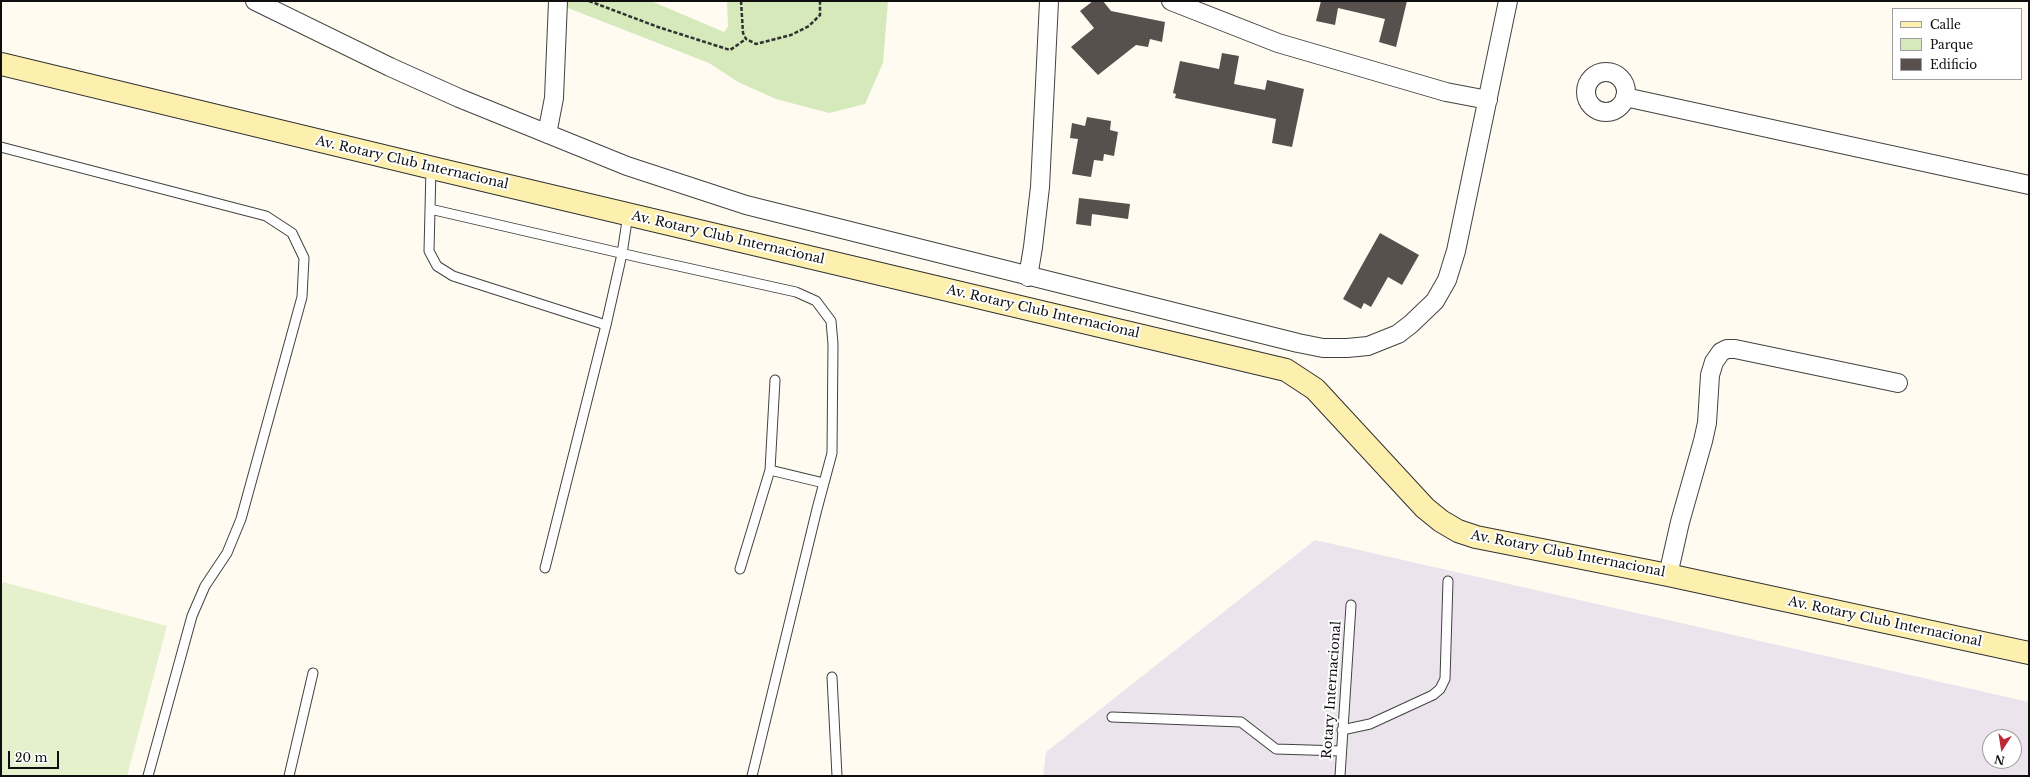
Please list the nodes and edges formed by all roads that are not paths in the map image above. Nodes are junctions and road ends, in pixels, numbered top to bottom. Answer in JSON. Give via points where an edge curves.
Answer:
{"nodes":[{"id":1,"x":255,"y":1,"type":"edge"},
{"id":2,"x":558,"y":1,"type":"edge"},
{"id":3,"x":1049,"y":1,"type":"edge"},
{"id":4,"x":1171,"y":1,"type":"edge"},
{"id":5,"x":1508,"y":1,"type":"edge"},
{"id":6,"x":1,"y":64,"type":"edge"},
{"id":7,"x":1625,"y":97,"type":"dead end"},
{"id":8,"x":1488,"y":100,"type":"junction"},
{"id":9,"x":547,"y":134,"type":"junction"},
{"id":10,"x":1,"y":147,"type":"edge"},
{"id":11,"x":431,"y":168,"type":"junction"},
{"id":12,"x":2029,"y":185,"type":"edge"},
{"id":13,"x":430,"y":209,"type":"junction"},
{"id":14,"x":628,"y":214,"type":"junction"},
{"id":15,"x":622,"y":254,"type":"junction"},
{"id":16,"x":1028,"y":277,"type":"junction"},
{"id":17,"x":606,"y":325,"type":"junction"},
{"id":18,"x":775,"y":380,"type":"dead end"},
{"id":19,"x":1898,"y":383,"type":"dead end"},
{"id":20,"x":770,"y":470,"type":"junction"},
{"id":21,"x":824,"y":483,"type":"junction"},
{"id":22,"x":545,"y":568,"type":"dead end"},
{"id":23,"x":740,"y":569,"type":"dead end"},
{"id":24,"x":1668,"y":574,"type":"junction"},
{"id":25,"x":1448,"y":581,"type":"dead end"},
{"id":26,"x":1351,"y":605,"type":"dead end"},
{"id":27,"x":2029,"y":653,"type":"edge"},
{"id":28,"x":313,"y":673,"type":"dead end"},
{"id":29,"x":832,"y":677,"type":"dead end"},
{"id":30,"x":1112,"y":717,"type":"dead end"},
{"id":31,"x":1342,"y":730,"type":"junction"},
{"id":32,"x":1341,"y":751,"type":"junction"},
{"id":33,"x":148,"y":776,"type":"edge"},
{"id":34,"x":289,"y":776,"type":"edge"},
{"id":35,"x":752,"y":776,"type":"edge"},
{"id":36,"x":837,"y":776,"type":"edge"},
{"id":37,"x":1340,"y":776,"type":"edge"}],
"edges":[{"from":1,"to":9,"type":"street","via":[[458,98]]},
{"from":2,"to":9,"type":"street","via":[[554,98]]},
{"from":3,"to":16,"type":"street","via":[[1040,187]]},
{"from":4,"to":8,"type":"street","via":[[1278,43],[1446,92]]},
{"from":5,"to":8,"type":"street"},
{"from":6,"to":11,"type":"main road","name":"Av. Rotary Club Internacional"},
{"from":7,"to":12,"type":"street"},
{"from":8,"to":16,"type":"street","via":[[1456,251],[1447,280],[1435,301],[1421,316],[1398,334],[1383,341],[1368,346],[1324,348]]},
{"from":9,"to":16,"type":"street","via":[[627,166],[746,205]]},
{"from":10,"to":33,"type":"lane","via":[[266,216],[292,233],[304,258],[302,297],[241,519],[227,553],[205,586],[192,616]]},
{"from":11,"to":13,"type":"lane"},
{"from":11,"to":14,"type":"main road","name":"Av. Rotary Club Internacional"},
{"from":13,"to":15,"type":"lane"},
{"from":13,"to":17,"type":"lane","via":[[429,251],[437,266],[452,276]]},
{"from":14,"to":15,"type":"lane"},
{"from":14,"to":24,"type":"main road","name":"Av. Rotary Club Internacional","via":[[1286,370],[1316,389],[1440,522],[1476,537]]},
{"from":15,"to":17,"type":"lane"},
{"from":15,"to":21,"type":"lane","via":[[796,292],[816,301],[831,321],[834,344],[832,453]]},
{"from":17,"to":22,"type":"lane"},
{"from":18,"to":20,"type":"lane"},
{"from":19,"to":24,"type":"street","via":[[1735,349],[1721,352],[1714,362],[1710,375],[1703,441]]},
{"from":20,"to":21,"type":"lane"},
{"from":20,"to":23,"type":"lane"},
{"from":21,"to":35,"type":"lane"},
{"from":24,"to":27,"type":"main road","name":"Av. Rotary Club Internacional"},
{"from":25,"to":31,"type":"lane","via":[[1445,679],[1440,689],[1433,695],[1370,724]]},
{"from":26,"to":31,"type":"lane","name":"Rotary Internacional"},
{"from":28,"to":34,"type":"lane"},
{"from":29,"to":36,"type":"lane"},
{"from":30,"to":32,"type":"lane","via":[[1241,722],[1276,749]]},
{"from":31,"to":32,"type":"lane","name":"Rotary Internacional"},
{"from":32,"to":37,"type":"lane","name":"Rotary Internacional"}]}
